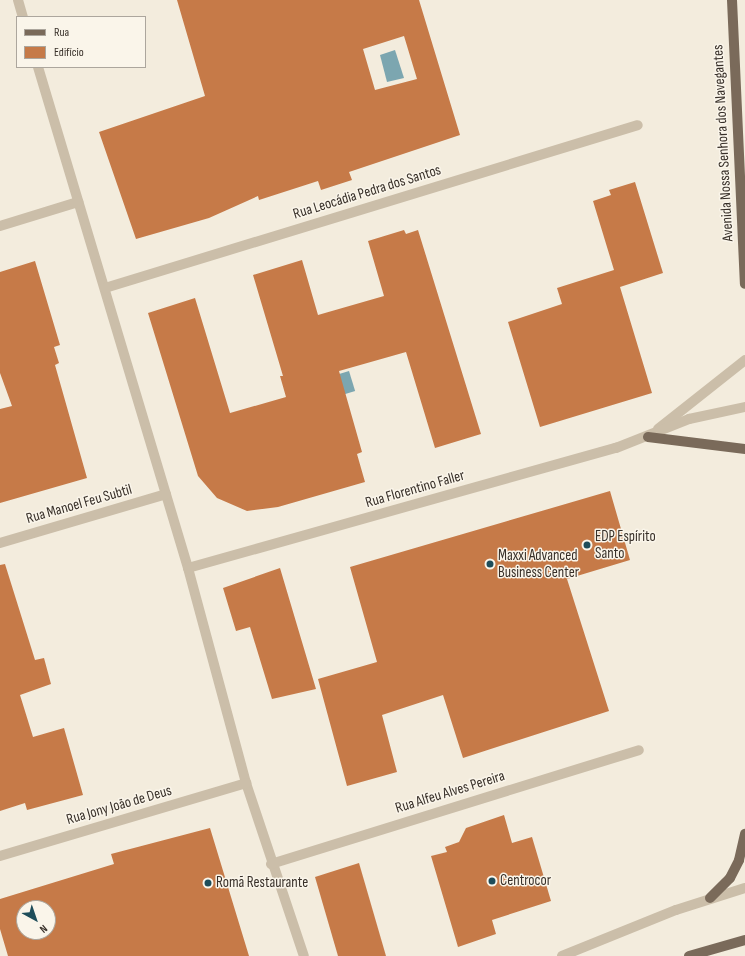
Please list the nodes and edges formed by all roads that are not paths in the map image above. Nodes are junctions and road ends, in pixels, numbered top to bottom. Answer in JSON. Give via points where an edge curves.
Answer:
{"nodes":[{"id":1,"x":18,"y":0,"type":"edge"},
{"id":2,"x":732,"y":0,"type":"edge"},
{"id":3,"x":23,"y":16,"type":"edge"},
{"id":4,"x":38,"y":68,"type":"edge"},
{"id":5,"x":638,"y":125,"type":"dead end"},
{"id":6,"x":78,"y":202,"type":"junction"},
{"id":7,"x":0,"y":226,"type":"edge"},
{"id":8,"x":745,"y":284,"type":"edge"},
{"id":9,"x":105,"y":288,"type":"junction"},
{"id":10,"x":745,"y":360,"type":"edge"},
{"id":11,"x":745,"y":407,"type":"edge"},
{"id":12,"x":648,"y":437,"type":"junction"},
{"id":13,"x":745,"y":449,"type":"edge"},
{"id":14,"x":166,"y":494,"type":"junction"},
{"id":15,"x":0,"y":543,"type":"edge"},
{"id":16,"x":188,"y":568,"type":"junction"},
{"id":17,"x":639,"y":750,"type":"dead end"},
{"id":18,"x":246,"y":783,"type":"junction"},
{"id":19,"x":745,"y":834,"type":"edge"},
{"id":20,"x":0,"y":856,"type":"edge"},
{"id":21,"x":271,"y":864,"type":"junction"},
{"id":22,"x":745,"y":888,"type":"edge"},
{"id":23,"x":710,"y":898,"type":"junction"},
{"id":24,"x":745,"y":940,"type":"edge"},
{"id":25,"x":304,"y":956,"type":"edge"},
{"id":26,"x":562,"y":956,"type":"edge"},
{"id":27,"x":689,"y":956,"type":"edge"}],
"edges":[{"from":1,"to":3,"type":"street"},
{"from":2,"to":8,"type":"main road","name":"Avenida Nossa Senhora dos Navegantes"},
{"from":4,"to":6,"type":"street"},
{"from":5,"to":9,"type":"street","name":"Rua Leocádia Pedra dos Santos"},
{"from":6,"to":7,"type":"street"},
{"from":6,"to":9,"type":"street"},
{"from":9,"to":14,"type":"street"},
{"from":10,"to":12,"type":"street","name":"Rua Florentino Faller"},
{"from":11,"to":12,"type":"street","name":"Rua Florentino Faller","via":[[689,419]]},
{"from":12,"to":13,"type":"main road"},
{"from":12,"to":16,"type":"street","name":"Rua Florentino Faller"},
{"from":14,"to":15,"type":"street","name":"Rua Manoel Feu Subtil"},
{"from":14,"to":16,"type":"street"},
{"from":16,"to":18,"type":"street"},
{"from":17,"to":21,"type":"street","name":"Rua Alfeu Alves Pereira"},
{"from":18,"to":20,"type":"street","name":"Rua Jony João de Deus"},
{"from":18,"to":21,"type":"street"},
{"from":19,"to":23,"type":"main road","via":[[739,860],[730,878]]},
{"from":21,"to":25,"type":"street"},
{"from":22,"to":23,"type":"street"},
{"from":23,"to":26,"type":"street"},
{"from":24,"to":27,"type":"main road"}]}
